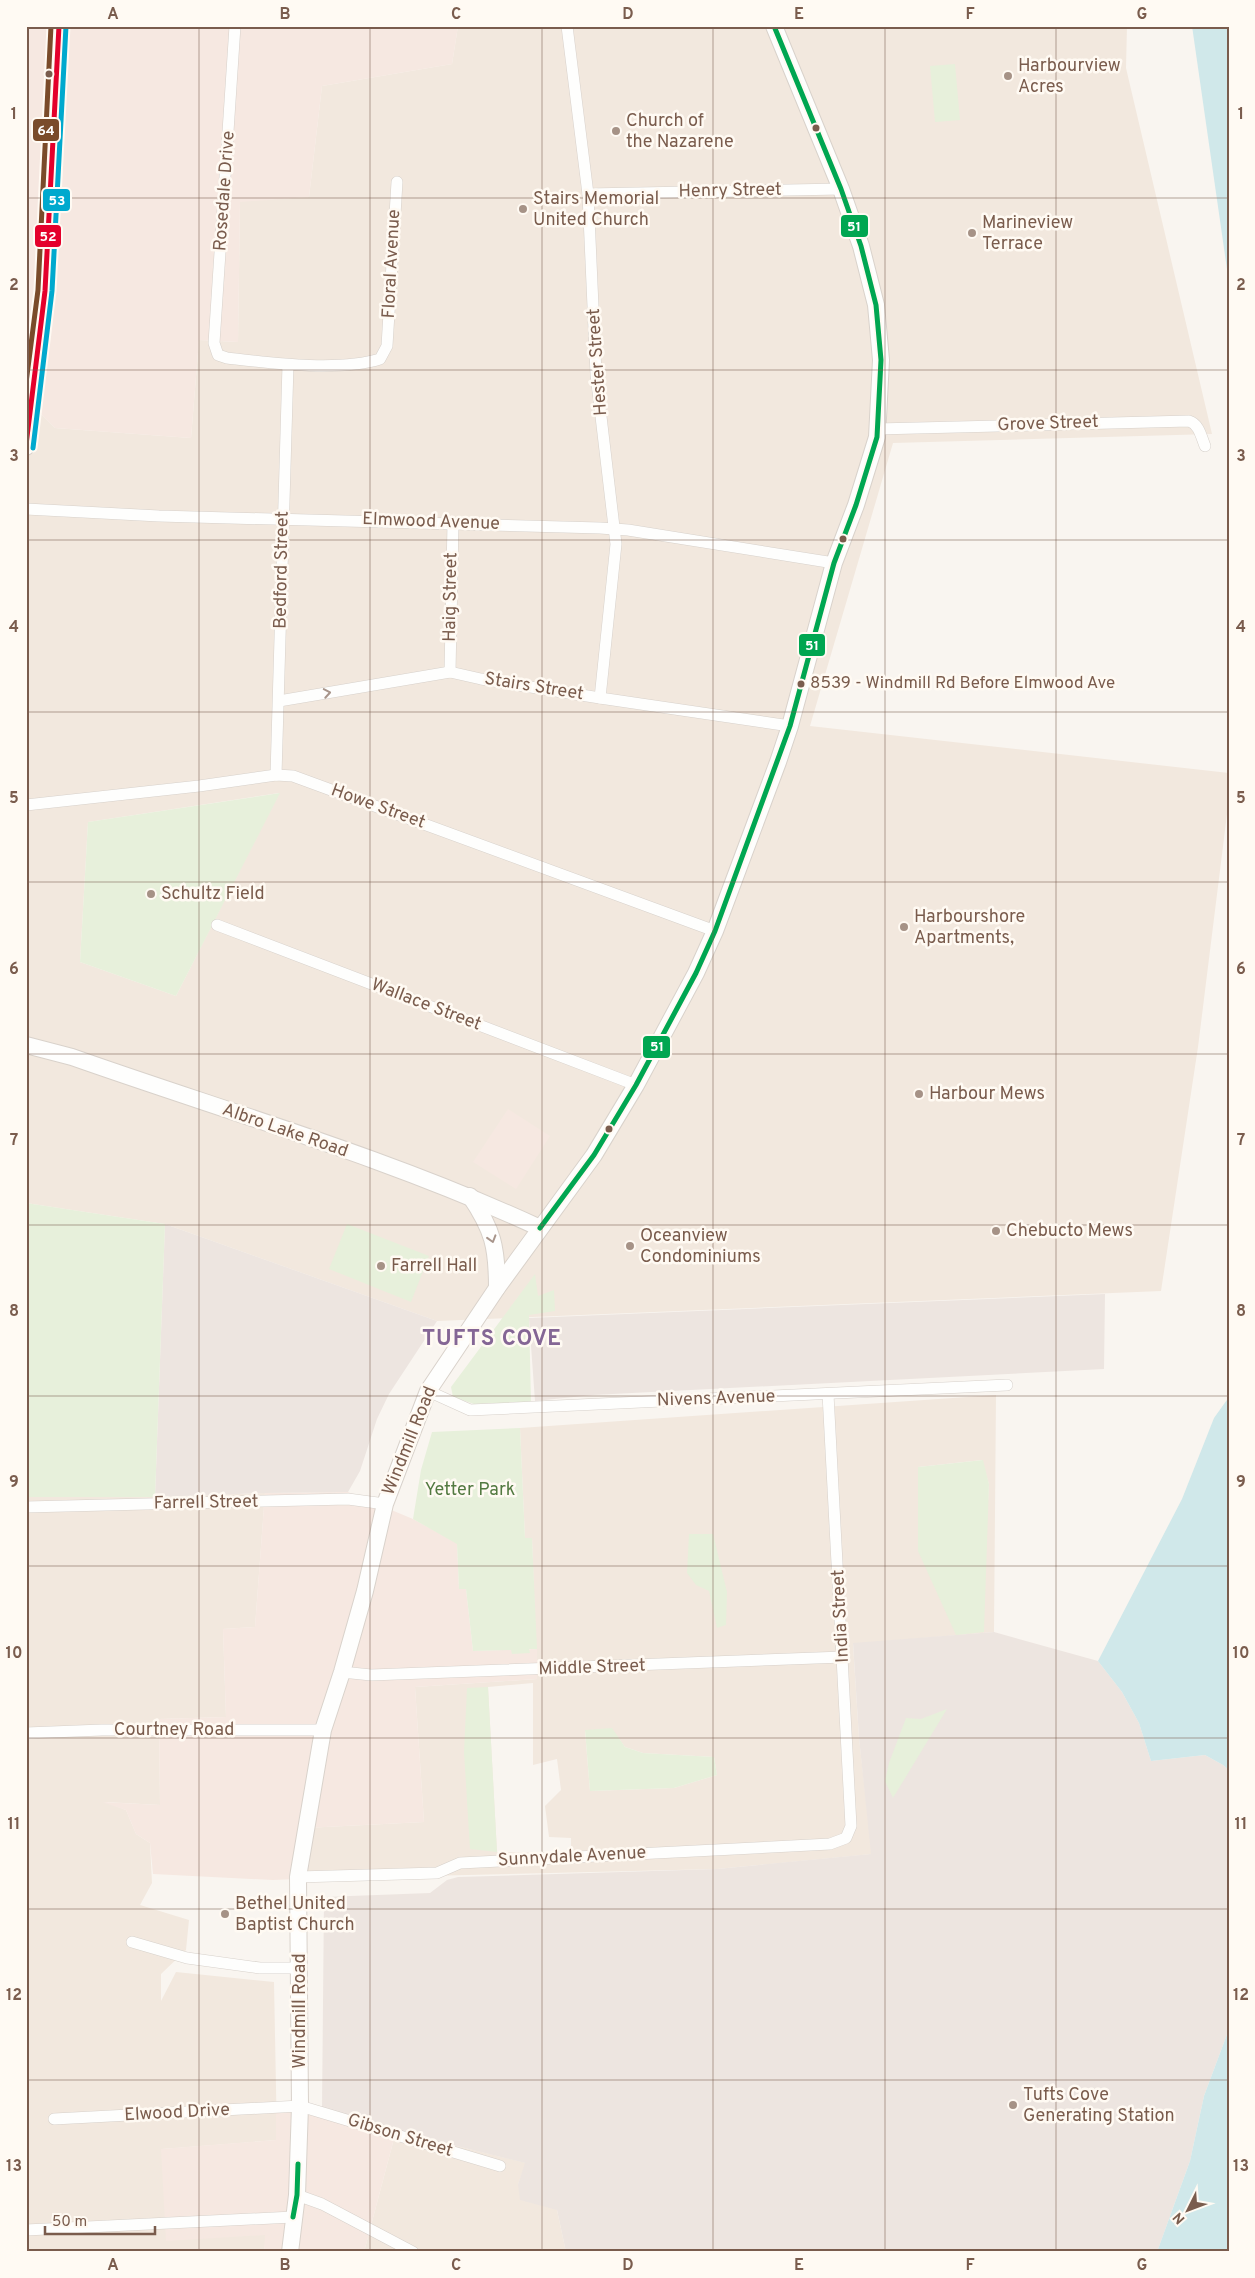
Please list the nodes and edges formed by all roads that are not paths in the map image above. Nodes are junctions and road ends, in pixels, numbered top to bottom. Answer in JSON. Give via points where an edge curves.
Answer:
{"nodes":[{"id":1,"x":59,"y":26,"type":"edge"},
{"id":2,"x":235,"y":26,"type":"edge"},
{"id":3,"x":567,"y":26,"type":"edge"},
{"id":4,"x":774,"y":26,"type":"edge"},
{"id":5,"x":396,"y":182,"type":"dead end"},
{"id":6,"x":842,"y":189,"type":"junction"},
{"id":7,"x":588,"y":194,"type":"junction"},
{"id":8,"x":288,"y":365,"type":"junction"},
{"id":9,"x":877,"y":429,"type":"junction"},
{"id":10,"x":1205,"y":446,"type":"dead end"},
{"id":11,"x":26,"y":447,"type":"edge"},
{"id":12,"x":26,"y":509,"type":"edge"},
{"id":13,"x":282,"y":519,"type":"junction"},
{"id":14,"x":453,"y":523,"type":"junction"},
{"id":15,"x":616,"y":529,"type":"junction"},
{"id":16,"x":834,"y":563,"type":"junction"},
{"id":17,"x":450,"y":672,"type":"junction"},
{"id":18,"x":600,"y":698,"type":"junction"},
{"id":19,"x":279,"y":701,"type":"junction"},
{"id":20,"x":790,"y":726,"type":"junction"},
{"id":21,"x":276,"y":775,"type":"junction"},
{"id":22,"x":26,"y":805,"type":"edge"},
{"id":23,"x":217,"y":925,"type":"dead end"},
{"id":24,"x":715,"y":931,"type":"junction"},
{"id":25,"x":26,"y":1045,"type":"edge"},
{"id":26,"x":636,"y":1085,"type":"junction"},
{"id":27,"x":470,"y":1196,"type":"junction"},
{"id":28,"x":540,"y":1228,"type":"junction"},
{"id":29,"x":497,"y":1288,"type":"junction"},
{"id":30,"x":1007,"y":1385,"type":"dead end"},
{"id":31,"x":428,"y":1391,"type":"junction"},
{"id":32,"x":828,"y":1394,"type":"junction"},
{"id":33,"x":385,"y":1504,"type":"junction"},
{"id":34,"x":26,"y":1507,"type":"edge"},
{"id":35,"x":843,"y":1657,"type":"junction"},
{"id":36,"x":342,"y":1672,"type":"junction"},
{"id":37,"x":323,"y":1730,"type":"junction"},
{"id":38,"x":26,"y":1733,"type":"edge"},
{"id":39,"x":846,"y":1838,"type":"joint"},
{"id":40,"x":298,"y":1877,"type":"junction"},
{"id":41,"x":132,"y":1942,"type":"dead end"},
{"id":42,"x":300,"y":1968,"type":"junction"},
{"id":43,"x":300,"y":2106,"type":"junction"},
{"id":44,"x":54,"y":2119,"type":"dead end"},
{"id":45,"x":500,"y":2166,"type":"dead end"},
{"id":46,"x":297,"y":2195,"type":"junction"},
{"id":47,"x":293,"y":2217,"type":"junction"},
{"id":48,"x":26,"y":2230,"type":"edge"},
{"id":49,"x":290,"y":2252,"type":"edge"},
{"id":50,"x":413,"y":2252,"type":"edge"}],
"edges":[{"from":1,"to":11,"type":"main road","via":[[45,291]]},
{"from":2,"to":8,"type":"street","name":"Rosedale Drive","via":[[214,343],[218,355],[227,358]]},
{"from":3,"to":7,"type":"street","name":"Hester Street"},
{"from":4,"to":6,"type":"main road","name":"Windmill Road"},
{"from":5,"to":8,"type":"street","name":"Floral Avenue","via":[[387,346],[380,359],[365,364]]},
{"from":6,"to":7,"type":"street","name":"Henry Street"},
{"from":6,"to":9,"type":"main road","name":"Windmill Road","via":[[876,305],[881,360]]},
{"from":7,"to":15,"type":"street","name":"Hester Street","via":[[596,374]]},
{"from":8,"to":13,"type":"street","name":"Bedford Street"},
{"from":9,"to":10,"type":"street","name":"Grove Street","via":[[1189,421],[1194,422]]},
{"from":9,"to":16,"type":"main road","name":"Windmill Road","via":[[856,504]]},
{"from":12,"to":13,"type":"street","name":"Elmwood Avenue"},
{"from":13,"to":14,"type":"street","name":"Elmwood Avenue"},
{"from":13,"to":19,"type":"street","name":"Bedford Street"},
{"from":14,"to":15,"type":"street","name":"Elmwood Avenue"},
{"from":14,"to":17,"type":"street","name":"Haig Street"},
{"from":15,"to":16,"type":"street","name":"Elmwood Avenue"},
{"from":15,"to":18,"type":"street","name":"Hester Street"},
{"from":16,"to":20,"type":"main road","name":"Windmill Road"},
{"from":17,"to":18,"type":"street","name":"Stairs Street"},
{"from":19,"to":17,"type":"street","name":"Stairs Street","one_way":true},
{"from":18,"to":20,"type":"street","name":"Stairs Street"},
{"from":19,"to":21,"type":"street","name":"Bedford Street"},
{"from":20,"to":24,"type":"main road","name":"Windmill Road"},
{"from":21,"to":22,"type":"street","name":"Howe Street"},
{"from":21,"to":24,"type":"street","name":"Howe Street","via":[[293,776]]},
{"from":23,"to":26,"type":"street","name":"Wallace Street"},
{"from":24,"to":26,"type":"main road","name":"Windmill Road"},
{"from":25,"to":27,"type":"main road","name":"Albro Lake Road","via":[[72,1057]]},
{"from":26,"to":28,"type":"main road","name":"Windmill Road","via":[[594,1155]]},
{"from":27,"to":28,"type":"main road","name":"Albro Lake Road"},
{"from":27,"to":29,"type":"main road","one_way":true,"via":[[486,1221],[497,1256]]},
{"from":28,"to":29,"type":"main road","name":"Windmill Road"},
{"from":29,"to":31,"type":"main road","name":"Windmill Road"},
{"from":30,"to":32,"type":"street","name":"Nivens Avenue"},
{"from":31,"to":32,"type":"street","name":"Nivens Avenue","via":[[470,1410]]},
{"from":31,"to":33,"type":"main road","name":"Windmill Road"},
{"from":32,"to":35,"type":"street","name":"India Street"},
{"from":33,"to":34,"type":"street","name":"Farrell Street","via":[[348,1499]]},
{"from":33,"to":36,"type":"main road","name":"Windmill Road"},
{"from":35,"to":36,"type":"street","name":"Middle Street","via":[[380,1675]]},
{"from":35,"to":39,"type":"street","name":"India Street","via":[[851,1826]]},
{"from":36,"to":37,"type":"main road","name":"Windmill Road"},
{"from":37,"to":38,"type":"street","name":"Courtney Road"},
{"from":37,"to":40,"type":"main road","name":"Windmill Road"},
{"from":39,"to":40,"type":"street","name":"Sunnydale Avenue","via":[[830,1844],[460,1863],[437,1873]]},
{"from":40,"to":42,"type":"main road","name":"Windmill Road"},
{"from":41,"to":42,"type":"street","via":[[187,1958],[260,1968]]},
{"from":42,"to":43,"type":"main road","name":"Windmill Road"},
{"from":43,"to":44,"type":"street","name":"Elwood Drive"},
{"from":43,"to":45,"type":"street","name":"Gibson Street"},
{"from":43,"to":46,"type":"main road","name":"Windmill Road"},
{"from":46,"to":47,"type":"main road","name":"Windmill Road"},
{"from":46,"to":50,"type":"street","via":[[322,2204]]},
{"from":47,"to":48,"type":"street"},
{"from":47,"to":49,"type":"main road","name":"Windmill Road"}]}
